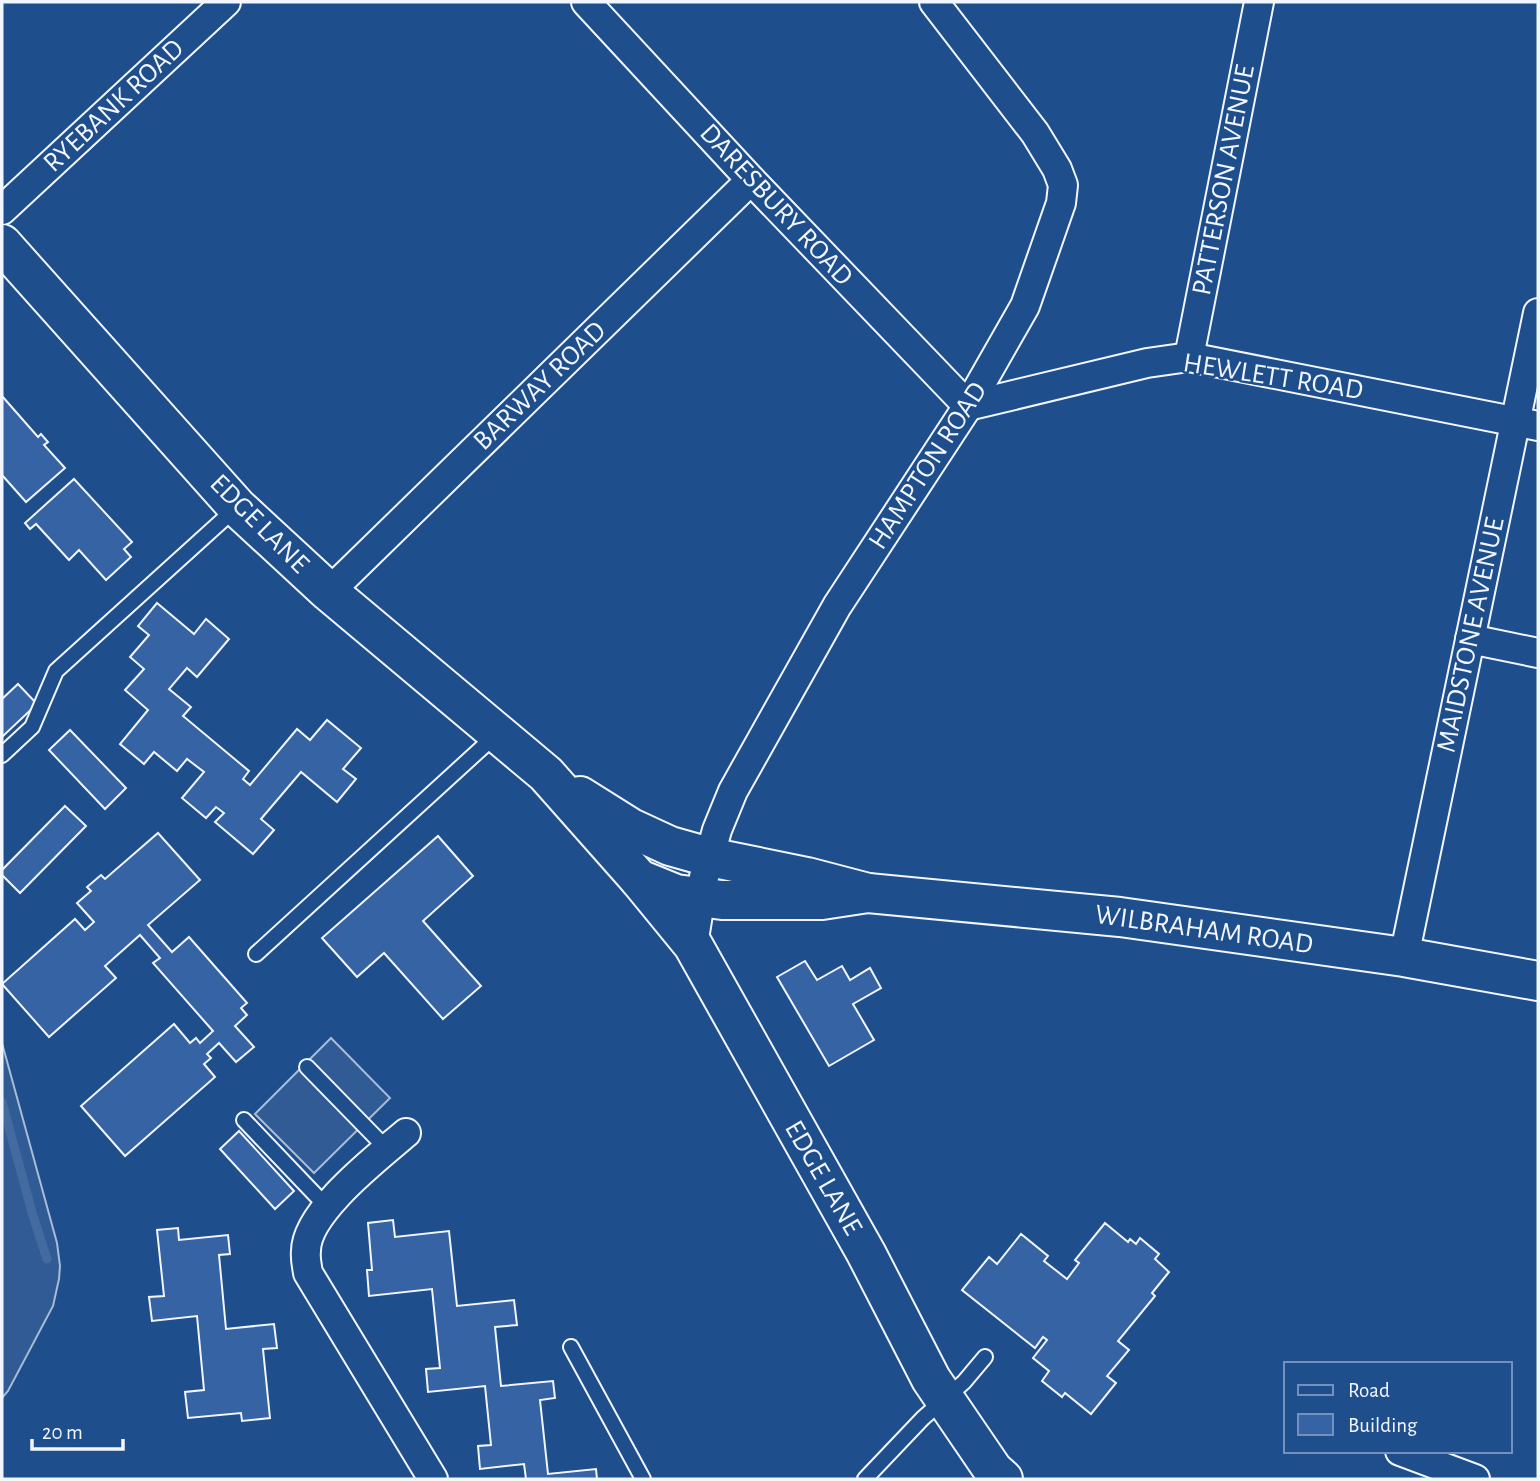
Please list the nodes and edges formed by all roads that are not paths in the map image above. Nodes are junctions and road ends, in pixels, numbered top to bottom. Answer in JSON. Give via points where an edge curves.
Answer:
{"nodes":[{"id":1,"x":226,"y":2,"type":"edge"},
{"id":2,"x":586,"y":2,"type":"edge"},
{"id":3,"x":934,"y":2,"type":"edge"},
{"id":4,"x":1259,"y":2,"type":"edge"},
{"id":5,"x":751,"y":180,"type":"junction"},
{"id":6,"x":2,"y":210,"type":"edge"},
{"id":7,"x":2,"y":244,"type":"edge"},
{"id":8,"x":1538,"y":313,"type":"edge"},
{"id":9,"x":1189,"y":357,"type":"junction"},
{"id":10,"x":968,"y":406,"type":"junction"},
{"id":11,"x":1527,"y":424,"type":"edge"},
{"id":12,"x":237,"y":507,"type":"junction"},
{"id":13,"x":329,"y":592,"type":"junction"},
{"id":14,"x":1471,"y":639,"type":"junction"},
{"id":15,"x":1538,"y":653,"type":"edge"},
{"id":16,"x":498,"y":733,"type":"junction"},
{"id":17,"x":2,"y":755,"type":"edge"},
{"id":18,"x":545,"y":774,"type":"junction"},
{"id":19,"x":709,"y":857,"type":"junction"},
{"id":20,"x":639,"y":879,"type":"junction"},
{"id":21,"x":868,"y":893,"type":"junction"},
{"id":22,"x":699,"y":897,"type":"junction"},
{"id":23,"x":693,"y":945,"type":"junction"},
{"id":24,"x":256,"y":954,"type":"dead end"},
{"id":25,"x":1404,"y":957,"type":"junction"},
{"id":26,"x":1538,"y":981,"type":"edge"},
{"id":27,"x":307,"y":1067,"type":"dead end"},
{"id":28,"x":244,"y":1120,"type":"dead end"},
{"id":29,"x":396,"y":1141,"type":"joint"},
{"id":30,"x":326,"y":1206,"type":"junction"},
{"id":31,"x":571,"y":1347,"type":"dead end"},
{"id":32,"x":985,"y":1357,"type":"dead end"},
{"id":33,"x":945,"y":1399,"type":"junction"},
{"id":34,"x":1406,"y":1453,"type":"edge"},
{"id":35,"x":433,"y":1479,"type":"edge"},
{"id":36,"x":643,"y":1479,"type":"edge"},
{"id":37,"x":866,"y":1479,"type":"edge"},
{"id":38,"x":1003,"y":1479,"type":"edge"},
{"id":39,"x":1475,"y":1479,"type":"edge"}],
"edges":[{"from":1,"to":6,"type":"street","name":"RYEBANK ROAD"},
{"from":2,"to":5,"type":"street","name":"DARESBURY ROAD"},
{"from":3,"to":10,"type":"street","name":"HAMPTON ROAD","via":[[1035,133],[1063,185],[1026,306]]},
{"from":4,"to":9,"type":"street","name":"PATTERSON AVENUE"},
{"from":5,"to":10,"type":"street","name":"DARESBURY ROAD"},
{"from":5,"to":13,"type":"street","name":"BARWAY ROAD"},
{"from":7,"to":12,"type":"main road","name":"EDGE LANE"},
{"from":8,"to":11,"type":"street","name":"MAIDSTONE AVENUE"},
{"from":9,"to":10,"type":"street","name":"HEWLETT ROAD"},
{"from":9,"to":11,"type":"street","name":"HEWLETT ROAD"},
{"from":10,"to":19,"type":"street","name":"HAMPTON ROAD","via":[[836,606],[733,791]]},
{"from":11,"to":14,"type":"street","name":"MAIDSTONE AVENUE"},
{"from":12,"to":13,"type":"main road","name":"EDGE LANE"},
{"from":12,"to":17,"type":"lane","via":[[56,671],[32,727]]},
{"from":13,"to":16,"type":"main road","name":"EDGE LANE"},
{"from":14,"to":15,"type":"street"},
{"from":14,"to":25,"type":"street","name":"MAIDSTONE AVENUE"},
{"from":16,"to":18,"type":"main road","name":"EDGE LANE"},
{"from":16,"to":24,"type":"lane"},
{"from":18,"to":19,"type":"main road","name":"EDGE LANE","via":[[652,840]]},
{"from":18,"to":20,"type":"main road","name":"EDGE LANE"},
{"from":19,"to":21,"type":"main road","name":"EDGE LANE"},
{"from":19,"to":22,"type":"street","name":"HAMPTON ROAD"},
{"from":20,"to":22,"type":"main road","name":"EDGE LANE","via":[[676,894]]},
{"from":20,"to":23,"type":"main road","name":"EDGE LANE"},
{"from":21,"to":22,"type":"main road","name":"EDGE LANE","via":[[822,900]]},
{"from":21,"to":25,"type":"main road","name":"WILBRAHAM ROAD","via":[[1120,917]]},
{"from":22,"to":23,"type":"street","name":"HAMPTON ROAD"},
{"from":23,"to":33,"type":"main road","name":"EDGE LANE"},
{"from":25,"to":26,"type":"main road","name":"WILBRAHAM ROAD"},
{"from":27,"to":29,"type":"lane"},
{"from":28,"to":30,"type":"lane"},
{"from":29,"to":30,"type":"street"},
{"from":30,"to":35,"type":"street","via":[[305,1249],[308,1273]]},
{"from":31,"to":36,"type":"lane"},
{"from":32,"to":33,"type":"lane"},
{"from":33,"to":37,"type":"lane"},
{"from":33,"to":38,"type":"main road","name":"EDGE LANE"},
{"from":34,"to":39,"type":"street"}]}
